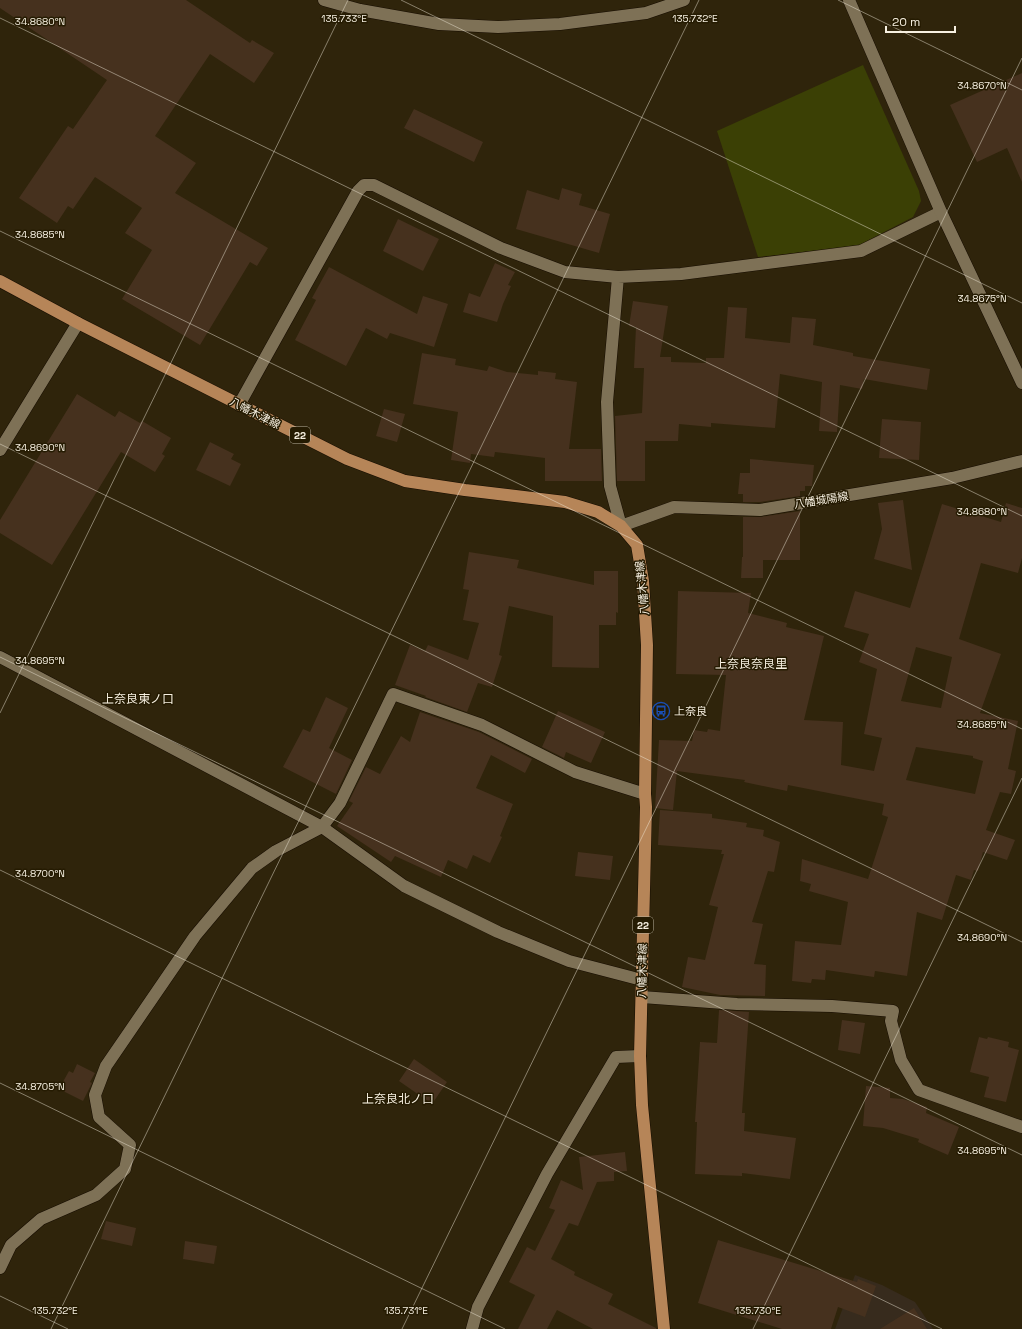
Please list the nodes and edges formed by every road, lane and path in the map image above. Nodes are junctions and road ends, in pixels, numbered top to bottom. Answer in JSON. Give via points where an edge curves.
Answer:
{"nodes":[{"id":1,"x":324,"y":0,"type":"edge"},
{"id":2,"x":684,"y":0,"type":"edge"},
{"id":3,"x":848,"y":0,"type":"edge"},
{"id":4,"x":941,"y":212,"type":"junction"},
{"id":5,"x":618,"y":277,"type":"junction"},
{"id":6,"x":0,"y":281,"type":"edge"},
{"id":7,"x":78,"y":323,"type":"junction"},
{"id":8,"x":1022,"y":383,"type":"edge"},
{"id":9,"x":239,"y":405,"type":"junction"},
{"id":10,"x":0,"y":450,"type":"edge"},
{"id":11,"x":1022,"y":461,"type":"edge"},
{"id":12,"x":621,"y":526,"type":"junction"},
{"id":13,"x":0,"y":657,"type":"edge"},
{"id":14,"x":644,"y":794,"type":"junction"},
{"id":15,"x":322,"y":827,"type":"junction"},
{"id":16,"x":642,"y":980,"type":"junction"},
{"id":17,"x":642,"y":997,"type":"junction"},
{"id":18,"x":640,"y":1056,"type":"junction"},
{"id":19,"x":1022,"y":1127,"type":"edge"},
{"id":20,"x":0,"y":1268,"type":"edge"},
{"id":21,"x":472,"y":1329,"type":"edge"},
{"id":22,"x":664,"y":1329,"type":"edge"}],
"edges":[{"from":1,"to":2,"type":"street","via":[[360,10],[439,24],[498,27],[560,24],[646,13]]},
{"from":3,"to":4,"type":"street"},
{"from":4,"to":5,"type":"street","via":[[861,251],[681,274]]},
{"from":4,"to":8,"type":"street"},
{"from":5,"to":9,"type":"street","via":[[565,272],[501,248],[374,186],[364,185],[358,191]]},
{"from":5,"to":12,"type":"street","via":[[608,402],[610,486]]},
{"from":6,"to":7,"type":"main road","name":"八幡木津線","number":"22"},
{"from":7,"to":9,"type":"main road","name":"八幡木津線","number":"22"},
{"from":7,"to":10,"type":"street"},
{"from":9,"to":12,"type":"main road","name":"八幡木津線","number":"22","via":[[347,459],[405,481],[565,502],[598,512]]},
{"from":11,"to":12,"type":"street","name":"八幡城陽線","via":[[952,478],[760,510],[674,507]]},
{"from":12,"to":14,"type":"main road","name":"八幡木津線","number":"22","via":[[637,544],[643,581],[647,644]]},
{"from":13,"to":15,"type":"street"},
{"from":14,"to":15,"type":"street","via":[[574,772],[482,725],[393,694],[340,803]]},
{"from":14,"to":16,"type":"main road","name":"八幡木津線","number":"22","via":[[646,807]]},
{"from":15,"to":16,"type":"street","via":[[404,886],[498,932],[569,961]]},
{"from":15,"to":20,"type":"street","via":[[252,868],[195,936],[106,1066],[95,1095],[100,1117],[130,1145],[125,1169],[96,1195],[41,1219],[11,1245]]},
{"from":16,"to":17,"type":"main road","name":"八幡木津線","number":"22"},
{"from":17,"to":18,"type":"main road","name":"八幡木津線","number":"22"},
{"from":17,"to":19,"type":"street","via":[[893,1011],[891,1021],[901,1060],[919,1090]]},
{"from":18,"to":21,"type":"street","via":[[616,1057],[544,1181],[478,1307]]},
{"from":18,"to":22,"type":"main road","name":"八幡木津線","number":"22","via":[[642,1105]]}]}
